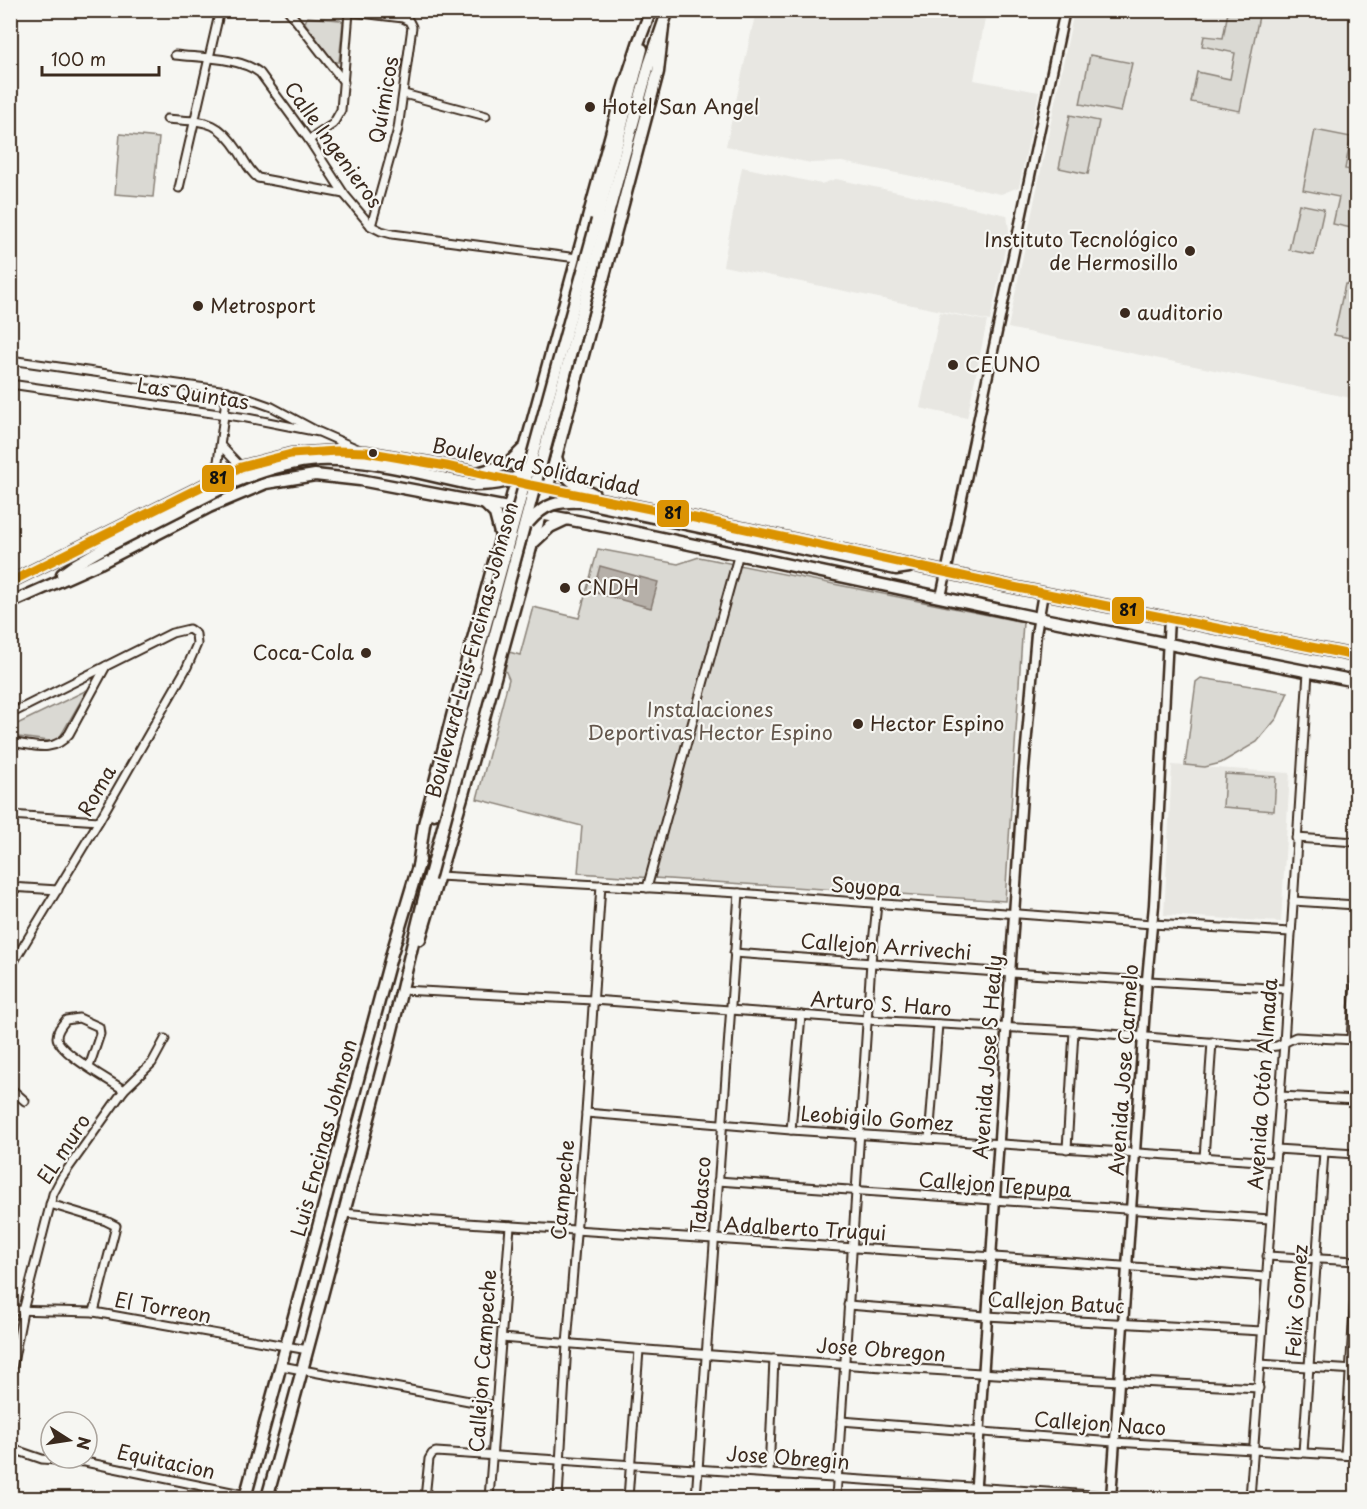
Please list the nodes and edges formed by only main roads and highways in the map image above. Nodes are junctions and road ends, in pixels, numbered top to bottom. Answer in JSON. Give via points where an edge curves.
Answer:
{"nodes":[{"id":1,"x":652,"y":10,"type":"edge"},
{"id":2,"x":668,"y":10,"type":"edge"},
{"id":3,"x":663,"y":27,"type":"junction"},
{"id":4,"x":601,"y":221,"type":"junction"},
{"id":5,"x":559,"y":402,"type":"junction"},
{"id":6,"x":526,"y":446,"type":"junction"},
{"id":7,"x":556,"y":457,"type":"junction"},
{"id":8,"x":417,"y":460,"type":"junction"},
{"id":9,"x":476,"y":473,"type":"junction"},
{"id":10,"x":515,"y":482,"type":"junction"},
{"id":11,"x":412,"y":489,"type":"junction"},
{"id":12,"x":548,"y":489,"type":"junction"},
{"id":13,"x":611,"y":501,"type":"junction"},
{"id":14,"x":484,"y":502,"type":"junction"},
{"id":15,"x":508,"y":507,"type":"junction"},
{"id":16,"x":541,"y":513,"type":"junction"},
{"id":17,"x":567,"y":519,"type":"junction"},
{"id":18,"x":500,"y":537,"type":"junction"},
{"id":19,"x":531,"y":544,"type":"junction"},
{"id":20,"x":915,"y":565,"type":"junction"},
{"id":21,"x":15,"y":580,"type":"edge"},
{"id":22,"x":47,"y":585,"type":"junction"},
{"id":23,"x":496,"y":587,"type":"junction"},
{"id":24,"x":10,"y":588,"type":"edge"},
{"id":25,"x":10,"y":603,"type":"edge"},
{"id":26,"x":1356,"y":656,"type":"edge"},
{"id":27,"x":1356,"y":681,"type":"edge"},
{"id":28,"x":441,"y":788,"type":"joint"},
{"id":29,"x":418,"y":867,"type":"junction"},
{"id":30,"x":434,"y":877,"type":"junction"},
{"id":31,"x":247,"y":1497,"type":"edge"},
{"id":32,"x":267,"y":1498,"type":"edge"}],
"edges":[{"from":1,"to":4,"type":"main road"},
{"from":1,"to":6,"type":"main road","via":[[622,90]]},
{"from":2,"to":3,"type":"main road"},
{"from":3,"to":4,"type":"main road"},
{"from":3,"to":7,"type":"main road","via":[[658,72]]},
{"from":4,"to":5,"type":"main road","name":"Boulevard Luis Encinas Johnson","bridge":true},
{"from":4,"to":23,"type":"main road","name":"Boulevard Luis Encinas Johnson","bridge":true},
{"from":5,"to":22,"type":"main road","bridge":true,"via":[[534,460],[505,483],[474,485],[359,462],[318,460],[292,464],[230,484],[104,548]]},
{"from":5,"to":30,"type":"main road","name":"Boulevard Luis Encinas Johnson","bridge":true},
{"from":6,"to":9,"type":"main road","via":[[508,464]]},
{"from":6,"to":10,"type":"main road"},
{"from":7,"to":12,"type":"main road"},
{"from":7,"to":13,"type":"main road","via":[[577,486]]},
{"from":8,"to":9,"type":"main road","name":"Boulevard Solidaridad"},
{"from":8,"to":11,"type":"main road","via":[[418,475]]},
{"from":8,"to":21,"type":"main road","name":"Boulevard Solidaridad","via":[[337,451],[291,454],[242,466]]},
{"from":9,"to":10,"type":"main road","name":"Boulevard Solidaridad"},
{"from":10,"to":12,"type":"main road","name":"Boulevard Solidaridad"},
{"from":10,"to":15,"type":"main road"},
{"from":11,"to":14,"type":"main road"},
{"from":11,"to":22,"type":"main road","via":[[327,475],[274,480]]},
{"from":12,"to":13,"type":"main road","name":"Boulevard Solidaridad"},
{"from":12,"to":16,"type":"main road"},
{"from":13,"to":20,"type":"main road","name":"Boulevard Solidaridad"},
{"from":14,"to":15,"type":"main road"},
{"from":14,"to":18,"type":"main road","via":[[495,514]]},
{"from":15,"to":16,"type":"main road"},
{"from":15,"to":18,"type":"main road"},
{"from":16,"to":17,"type":"main road"},
{"from":16,"to":19,"type":"main road"},
{"from":17,"to":19,"type":"main road","via":[[542,532]]},
{"from":17,"to":27,"type":"main road"},
{"from":18,"to":29,"type":"main road","via":[[429,804]]},
{"from":19,"to":30,"type":"main road"},
{"from":20,"to":23,"type":"main road","bridge":true,"via":[[896,569],[566,501],[538,511],[528,522]]},
{"from":20,"to":26,"type":"main road","name":"Boulevard Solidaridad"},
{"from":21,"to":24,"type":"main road"},
{"from":22,"to":25,"type":"main road"},
{"from":23,"to":28,"type":"main road","name":"Boulevard Luis Encinas Johnson","bridge":true},
{"from":28,"to":29,"type":"main road","name":"Luis Encinas Johnson"},
{"from":29,"to":31,"type":"main road","name":"Luis Encinas Johnson"},
{"from":30,"to":32,"type":"main road","name":"Luis Encinas Johnson","via":[[410,947],[403,987]]}]}
